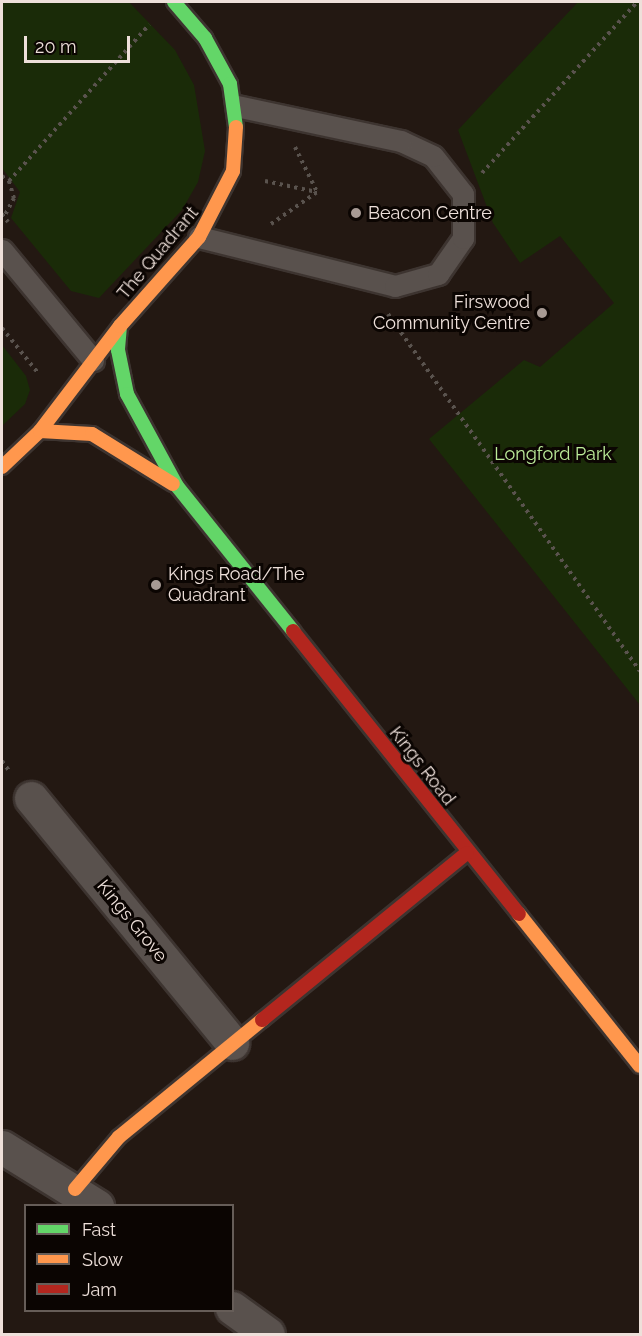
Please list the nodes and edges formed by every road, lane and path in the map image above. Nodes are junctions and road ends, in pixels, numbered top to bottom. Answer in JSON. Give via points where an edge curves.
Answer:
{"nodes":[{"id":1,"x":174,"y":2,"type":"edge"},
{"id":2,"x":638,"y":2,"type":"edge"},
{"id":3,"x":204,"y":13,"type":"dead end"},
{"id":4,"x":154,"y":19,"type":"dead end"},
{"id":5,"x":205,"y":38,"type":"junction"},
{"id":6,"x":237,"y":106,"type":"junction"},
{"id":7,"x":276,"y":114,"type":"junction"},
{"id":8,"x":2,"y":176,"type":"edge"},
{"id":9,"x":262,"y":180,"type":"dead end"},
{"id":10,"x":9,"y":181,"type":"junction"},
{"id":11,"x":317,"y":192,"type":"junction"},
{"id":12,"x":463,"y":194,"type":"junction"},
{"id":13,"x":4,"y":216,"type":"dead end"},
{"id":14,"x":263,"y":229,"type":"dead end"},
{"id":15,"x":199,"y":237,"type":"junction"},
{"id":16,"x":2,"y":250,"type":"edge"},
{"id":17,"x":363,"y":279,"type":"junction"},
{"id":18,"x":120,"y":326,"type":"junction"},
{"id":19,"x":2,"y":328,"type":"edge"},
{"id":20,"x":93,"y":360,"type":"junction"},
{"id":21,"x":38,"y":373,"type":"dead end"},
{"id":22,"x":40,"y":431,"type":"junction"},
{"id":23,"x":2,"y":467,"type":"edge"},
{"id":24,"x":177,"y":486,"type":"junction"},
{"id":25,"x":640,"y":671,"type":"edge"},
{"id":26,"x":31,"y":798,"type":"dead end"},
{"id":27,"x":467,"y":853,"type":"junction"},
{"id":28,"x":232,"y":1043,"type":"junction"},
{"id":29,"x":640,"y":1066,"type":"edge"},
{"id":30,"x":2,"y":1147,"type":"edge"},
{"id":31,"x":86,"y":1197,"type":"edge"},
{"id":32,"x":234,"y":1310,"type":"edge"},
{"id":33,"x":268,"y":1335,"type":"edge"}],
"edges":[{"from":1,"to":5,"type":"street","name":"The Quadrant"},
{"from":2,"to":12,"type":"path"},
{"from":3,"to":5,"type":"street"},
{"from":4,"to":10,"type":"path"},
{"from":5,"to":6,"type":"street","name":"The Quadrant"},
{"from":6,"to":7,"type":"lane"},
{"from":6,"to":15,"type":"street","name":"The Quadrant","via":[[233,171]]},
{"from":7,"to":11,"type":"path"},
{"from":7,"to":12,"type":"lane","via":[[401,141],[445,166]]},
{"from":8,"to":10,"type":"path"},
{"from":9,"to":11,"type":"path"},
{"from":10,"to":13,"type":"path","via":[[14,198]]},
{"from":11,"to":14,"type":"path"},
{"from":12,"to":17,"type":"lane","via":[[463,238],[438,274],[395,285]]},
{"from":15,"to":17,"type":"lane"},
{"from":15,"to":18,"type":"street","name":"The Quadrant"},
{"from":16,"to":20,"type":"lane"},
{"from":17,"to":25,"type":"path"},
{"from":18,"to":20,"type":"street","name":"The Quadrant"},
{"from":18,"to":24,"type":"street","name":"Kings Road","via":[[118,350],[127,394]]},
{"from":19,"to":21,"type":"path"},
{"from":20,"to":22,"type":"street","name":"The Quadrant"},
{"from":22,"to":23,"type":"street","name":"The Quadrant"},
{"from":22,"to":24,"type":"street","name":"Kings Road","via":[[92,434]]},
{"from":24,"to":27,"type":"street","name":"Kings Road"},
{"from":26,"to":28,"type":"street","name":"Kings Grove"},
{"from":27,"to":28,"type":"street"},
{"from":27,"to":29,"type":"street","name":"Kings Road"},
{"from":28,"to":31,"type":"street","via":[[118,1137]]},
{"from":30,"to":31,"type":"street"},
{"from":32,"to":33,"type":"street"}]}
